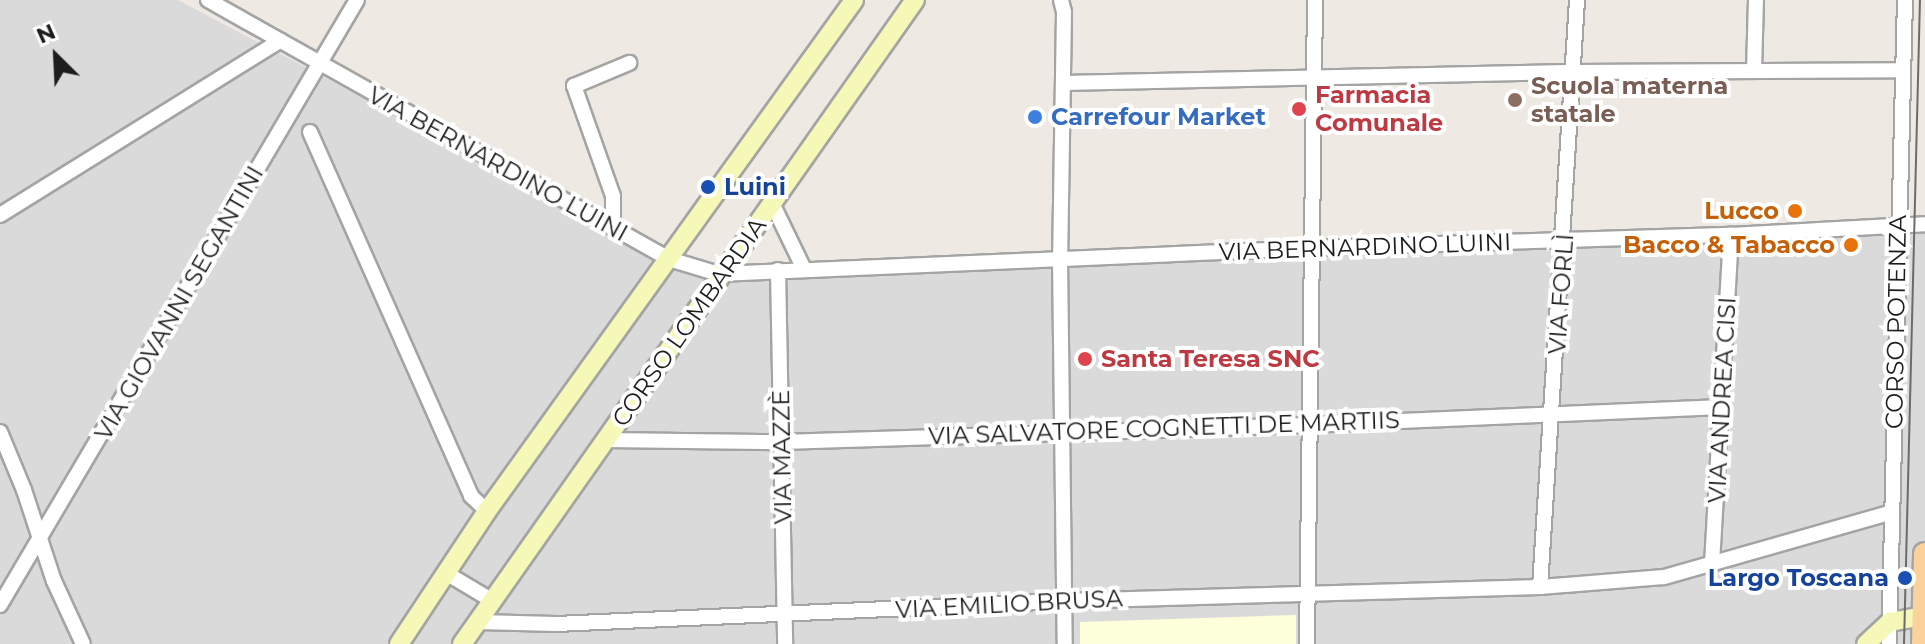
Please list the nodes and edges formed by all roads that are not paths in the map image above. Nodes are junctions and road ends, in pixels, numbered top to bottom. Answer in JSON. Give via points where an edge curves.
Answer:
{"nodes":[{"id":1,"x":208,"y":0,"type":"edge"},
{"id":2,"x":357,"y":0,"type":"edge"},
{"id":3,"x":854,"y":0,"type":"edge"},
{"id":4,"x":915,"y":0,"type":"edge"},
{"id":5,"x":1061,"y":0,"type":"edge"},
{"id":6,"x":1315,"y":0,"type":"edge"},
{"id":7,"x":1577,"y":0,"type":"edge"},
{"id":8,"x":1756,"y":0,"type":"edge"},
{"id":9,"x":1905,"y":0,"type":"edge"},
{"id":10,"x":280,"y":41,"type":"junction"},
{"id":11,"x":629,"y":63,"type":"dead end"},
{"id":12,"x":320,"y":64,"type":"junction"},
{"id":13,"x":1903,"y":70,"type":"junction"},
{"id":14,"x":1754,"y":71,"type":"junction"},
{"id":15,"x":1573,"y":72,"type":"junction"},
{"id":16,"x":1314,"y":76,"type":"junction"},
{"id":17,"x":1063,"y":83,"type":"junction"},
{"id":18,"x":310,"y":132,"type":"dead end"},
{"id":19,"x":773,"y":205,"type":"junction"},
{"id":20,"x":0,"y":215,"type":"edge"},
{"id":21,"x":1925,"y":224,"type":"edge"},
{"id":22,"x":1899,"y":225,"type":"junction"},
{"id":23,"x":613,"y":228,"type":"junction"},
{"id":24,"x":1731,"y":235,"type":"junction"},
{"id":25,"x":1564,"y":241,"type":"junction"},
{"id":26,"x":1312,"y":248,"type":"junction"},
{"id":27,"x":1060,"y":258,"type":"junction"},
{"id":28,"x":669,"y":259,"type":"junction"},
{"id":29,"x":804,"y":269,"type":"junction"},
{"id":30,"x":778,"y":270,"type":"junction"},
{"id":31,"x":719,"y":274,"type":"junction"},
{"id":32,"x":1721,"y":407,"type":"junction"},
{"id":33,"x":1553,"y":412,"type":"junction"},
{"id":34,"x":1310,"y":425,"type":"junction"},
{"id":35,"x":0,"y":432,"type":"edge"},
{"id":36,"x":1063,"y":432,"type":"junction"},
{"id":37,"x":606,"y":440,"type":"junction"},
{"id":38,"x":782,"y":442,"type":"junction"},
{"id":39,"x":487,"y":511,"type":"junction"},
{"id":40,"x":1892,"y":512,"type":"junction"},
{"id":41,"x":40,"y":540,"type":"junction"},
{"id":42,"x":1925,"y":554,"type":"edge"},
{"id":43,"x":1712,"y":564,"type":"junction"},
{"id":44,"x":446,"y":573,"type":"junction"},
{"id":45,"x":1540,"y":587,"type":"junction"},
{"id":46,"x":1308,"y":594,"type":"junction"},
{"id":47,"x":493,"y":601,"type":"junction"},
{"id":48,"x":1064,"y":601,"type":"junction"},
{"id":49,"x":0,"y":605,"type":"edge"},
{"id":50,"x":784,"y":615,"type":"junction"},
{"id":51,"x":1924,"y":616,"type":"edge"},
{"id":52,"x":478,"y":622,"type":"junction"},
{"id":53,"x":1890,"y":622,"type":"junction"},
{"id":54,"x":83,"y":644,"type":"edge"},
{"id":55,"x":399,"y":644,"type":"edge"},
{"id":56,"x":462,"y":644,"type":"edge"},
{"id":57,"x":785,"y":644,"type":"edge"},
{"id":58,"x":1065,"y":644,"type":"edge"},
{"id":59,"x":1307,"y":644,"type":"edge"},
{"id":60,"x":1866,"y":644,"type":"edge"},
{"id":61,"x":1889,"y":644,"type":"edge"},
{"id":62,"x":1923,"y":644,"type":"edge"}],
"edges":[{"from":1,"to":10,"type":"street","name":"VIA BERNARDINO LUINI"},
{"from":2,"to":12,"type":"street","name":"VIA GIOVANNI SEGANTINI"},
{"from":3,"to":28,"type":"street"},
{"from":4,"to":19,"type":"street","name":"CORSO LOMBARDIA"},
{"from":5,"to":17,"type":"street"},
{"from":6,"to":16,"type":"street"},
{"from":7,"to":15,"type":"street","name":"VIA FORLÌ"},
{"from":8,"to":14,"type":"street"},
{"from":9,"to":13,"type":"street","name":"CORSO POTENZA"},
{"from":10,"to":12,"type":"street","name":"VIA BERNARDINO LUINI"},
{"from":10,"to":20,"type":"street"},
{"from":11,"to":23,"type":"street","via":[[574,86],[613,196]]},
{"from":12,"to":23,"type":"street","name":"VIA BERNARDINO LUINI"},
{"from":12,"to":41,"type":"street","name":"VIA GIOVANNI SEGANTINI"},
{"from":13,"to":14,"type":"street"},
{"from":13,"to":22,"type":"street","name":"CORSO POTENZA"},
{"from":14,"to":15,"type":"street"},
{"from":15,"to":16,"type":"street"},
{"from":15,"to":25,"type":"street","name":"VIA FORLÌ"},
{"from":16,"to":17,"type":"street"},
{"from":16,"to":26,"type":"street"},
{"from":17,"to":27,"type":"street"},
{"from":18,"to":39,"type":"street","via":[[471,496]]},
{"from":19,"to":29,"type":"street"},
{"from":19,"to":31,"type":"street","name":"CORSO LOMBARDIA"},
{"from":21,"to":22,"type":"street","name":"VIA BERNARDINO LUINI"},
{"from":22,"to":24,"type":"street","name":"VIA BERNARDINO LUINI"},
{"from":22,"to":40,"type":"street","name":"CORSO POTENZA"},
{"from":23,"to":28,"type":"street","name":"VIA BERNARDINO LUINI"},
{"from":24,"to":25,"type":"street","name":"VIA BERNARDINO LUINI"},
{"from":24,"to":32,"type":"street","name":"VIA ANDREA CISI"},
{"from":25,"to":26,"type":"street","name":"VIA BERNARDINO LUINI"},
{"from":25,"to":33,"type":"street","name":"VIA FORLÌ"},
{"from":26,"to":27,"type":"street","name":"VIA BERNARDINO LUINI"},
{"from":26,"to":34,"type":"street"},
{"from":27,"to":29,"type":"street","name":"VIA BERNARDINO LUINI"},
{"from":27,"to":36,"type":"street"},
{"from":28,"to":31,"type":"street","name":"VIA BERNARDINO LUINI"},
{"from":28,"to":39,"type":"street"},
{"from":29,"to":30,"type":"street","name":"VIA BERNARDINO LUINI"},
{"from":30,"to":31,"type":"street","name":"VIA BERNARDINO LUINI"},
{"from":30,"to":38,"type":"street","name":"VIA MAZZÈ"},
{"from":31,"to":37,"type":"street","name":"CORSO LOMBARDIA"},
{"from":32,"to":33,"type":"street","name":"VIA SALVATORE COGNETTI DE MARTIIS"},
{"from":32,"to":43,"type":"street","name":"VIA ANDREA CISI"},
{"from":33,"to":34,"type":"street","name":"VIA SALVATORE COGNETTI DE MARTIIS"},
{"from":33,"to":45,"type":"street","name":"VIA FORLÌ"},
{"from":34,"to":36,"type":"street","name":"VIA SALVATORE COGNETTI DE MARTIIS"},
{"from":34,"to":46,"type":"street"},
{"from":35,"to":41,"type":"street"},
{"from":36,"to":38,"type":"street","name":"VIA SALVATORE COGNETTI DE MARTIIS"},
{"from":36,"to":48,"type":"street"},
{"from":37,"to":38,"type":"street","name":"VIA SALVATORE COGNETTI DE MARTIIS"},
{"from":37,"to":47,"type":"street","name":"CORSO LOMBARDIA"},
{"from":38,"to":50,"type":"street","name":"VIA MAZZÈ"},
{"from":39,"to":44,"type":"street"},
{"from":40,"to":43,"type":"street","name":"VIA EMILIO BRUSA"},
{"from":40,"to":53,"type":"street","name":"CORSO POTENZA"},
{"from":41,"to":49,"type":"street","name":"VIA GIOVANNI SEGANTINI"},
{"from":41,"to":54,"type":"street"},
{"from":42,"to":51,"type":"main road"},
{"from":43,"to":45,"type":"street","name":"VIA EMILIO BRUSA","via":[[1664,577]]},
{"from":44,"to":47,"type":"street"},
{"from":44,"to":55,"type":"street"},
{"from":45,"to":46,"type":"street","name":"VIA EMILIO BRUSA"},
{"from":46,"to":48,"type":"street","name":"VIA EMILIO BRUSA"},
{"from":46,"to":59,"type":"street"},
{"from":47,"to":52,"type":"street","name":"CORSO LOMBARDIA"},
{"from":48,"to":50,"type":"street","name":"VIA EMILIO BRUSA"},
{"from":48,"to":58,"type":"street"},
{"from":50,"to":52,"type":"street","name":"VIA EMILIO BRUSA"},
{"from":50,"to":57,"type":"street","name":"VIA MAZZÈ"},
{"from":51,"to":53,"type":"street"},
{"from":51,"to":62,"type":"main road"},
{"from":52,"to":56,"type":"street","name":"CORSO LOMBARDIA"},
{"from":53,"to":60,"type":"street"},
{"from":53,"to":61,"type":"street","name":"CORSO POTENZA"}]}
